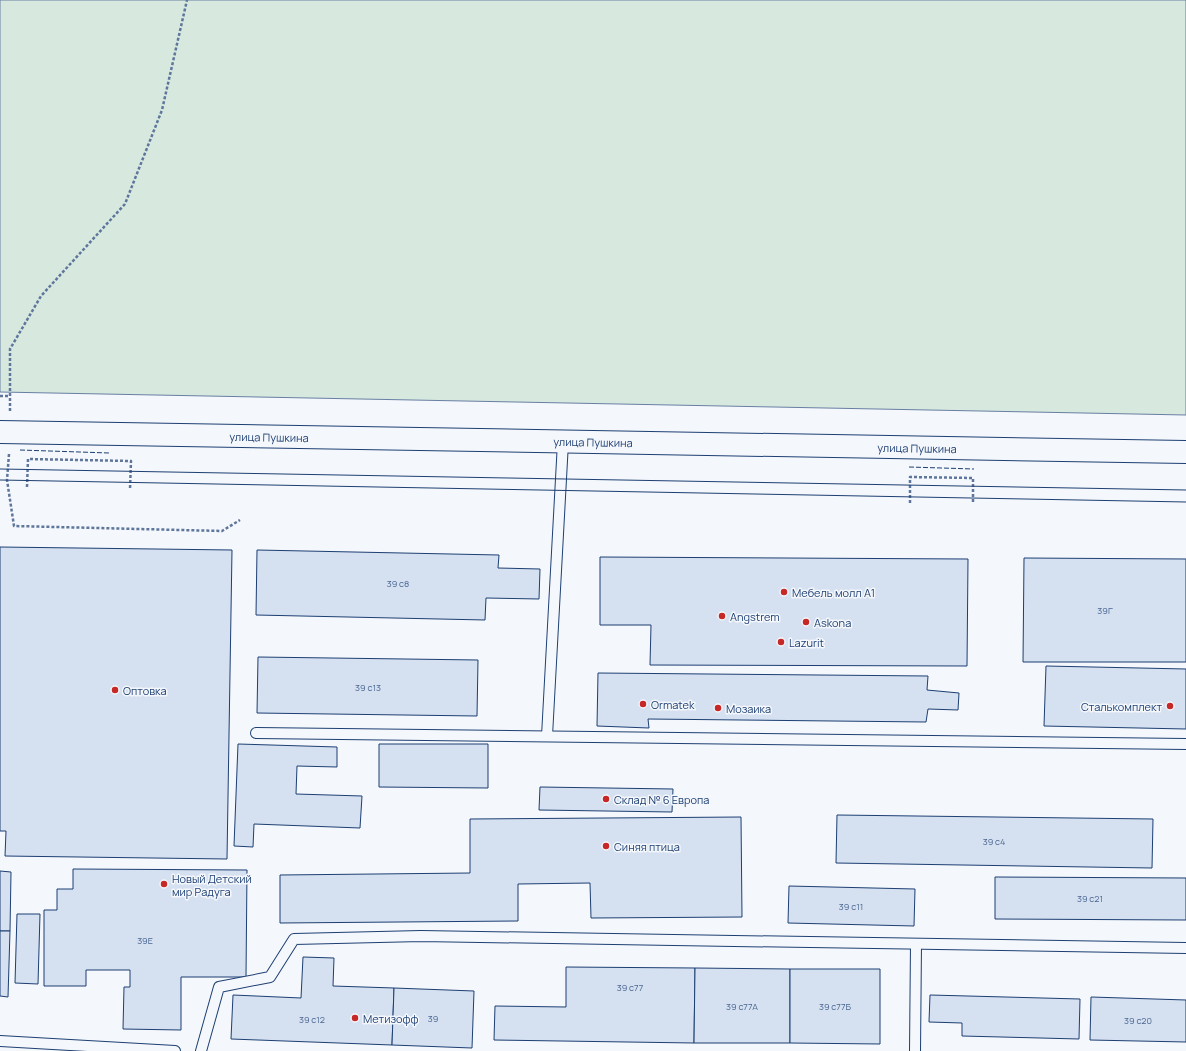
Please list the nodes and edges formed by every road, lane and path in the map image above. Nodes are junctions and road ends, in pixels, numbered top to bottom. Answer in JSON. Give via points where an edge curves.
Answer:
{"nodes":[{"id":1,"x":187,"y":0,"type":"edge"},
{"id":2,"x":0,"y":396,"type":"edge"},
{"id":3,"x":10,"y":396,"type":"junction"},
{"id":4,"x":5,"y":432,"type":"edge"},
{"id":5,"x":563,"y":442,"type":"junction"},
{"id":6,"x":1186,"y":452,"type":"edge"},
{"id":7,"x":27,"y":487,"type":"dead end"},
{"id":8,"x":130,"y":489,"type":"dead end"},
{"id":9,"x":910,"y":503,"type":"dead end"},
{"id":10,"x":973,"y":503,"type":"dead end"},
{"id":11,"x":240,"y":520,"type":"dead end"},
{"id":12,"x":256,"y":733,"type":"dead end"},
{"id":13,"x":547,"y":736,"type":"junction"},
{"id":14,"x":1186,"y":744,"type":"edge"},
{"id":15,"x":916,"y":944,"type":"junction"},
{"id":16,"x":1186,"y":948,"type":"edge"},
{"id":17,"x":0,"y":1041,"type":"edge"},
{"id":18,"x":175,"y":1051,"type":"edge"},
{"id":19,"x":201,"y":1051,"type":"edge"},
{"id":20,"x":915,"y":1051,"type":"edge"}],
"edges":[{"from":1,"to":3,"type":"path","via":[[162,110],[125,204],[41,296],[10,349]]},
{"from":2,"to":3,"type":"path"},
{"from":3,"to":4,"type":"path"},
{"from":4,"to":5,"type":"street","name":"улица Пушкина"},
{"from":4,"to":11,"type":"path","via":[[7,480],[14,526],[222,531]]},
{"from":5,"to":6,"type":"street","name":"улица Пушкина"},
{"from":5,"to":13,"type":"lane"},
{"from":7,"to":8,"type":"path","via":[[28,459],[131,461]]},
{"from":9,"to":10,"type":"path","via":[[910,477],[973,478]]},
{"from":12,"to":13,"type":"lane"},
{"from":13,"to":14,"type":"lane"},
{"from":15,"to":16,"type":"lane"},
{"from":15,"to":19,"type":"lane","via":[[422,936],[294,939],[270,977],[219,986]]},
{"from":15,"to":20,"type":"lane"},
{"from":17,"to":18,"type":"lane"}]}
